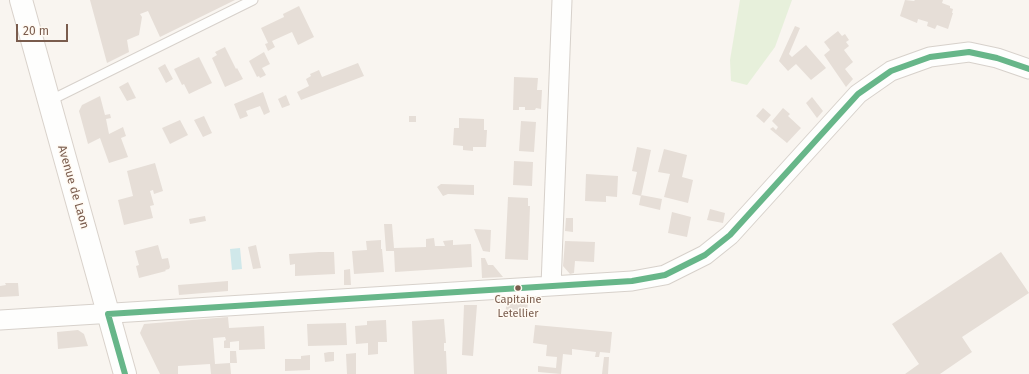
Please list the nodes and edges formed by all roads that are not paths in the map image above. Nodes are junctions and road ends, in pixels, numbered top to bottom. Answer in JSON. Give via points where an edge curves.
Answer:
{"nodes":[{"id":1,"x":21,"y":0,"type":"edge"},
{"id":2,"x":253,"y":0,"type":"edge"},
{"id":3,"x":562,"y":0,"type":"edge"},
{"id":4,"x":1029,"y":69,"type":"edge"},
{"id":5,"x":49,"y":101,"type":"junction"},
{"id":6,"x":550,"y":286,"type":"junction"},
{"id":7,"x":108,"y":314,"type":"junction"},
{"id":8,"x":0,"y":320,"type":"edge"},
{"id":9,"x":125,"y":374,"type":"edge"}],
"edges":[{"from":1,"to":5,"type":"main road","name":"Avenue de Laon"},
{"from":2,"to":5,"type":"lane"},
{"from":3,"to":6,"type":"street"},
{"from":4,"to":6,"type":"street","via":[[969,52],[930,57],[891,71],[858,94],[730,235],[705,254],[665,275],[632,281]]},
{"from":5,"to":7,"type":"main road","name":"Avenue de Laon"},
{"from":6,"to":7,"type":"street"},
{"from":7,"to":8,"type":"street"},
{"from":7,"to":9,"type":"main road","name":"Avenue de Laon"}]}
